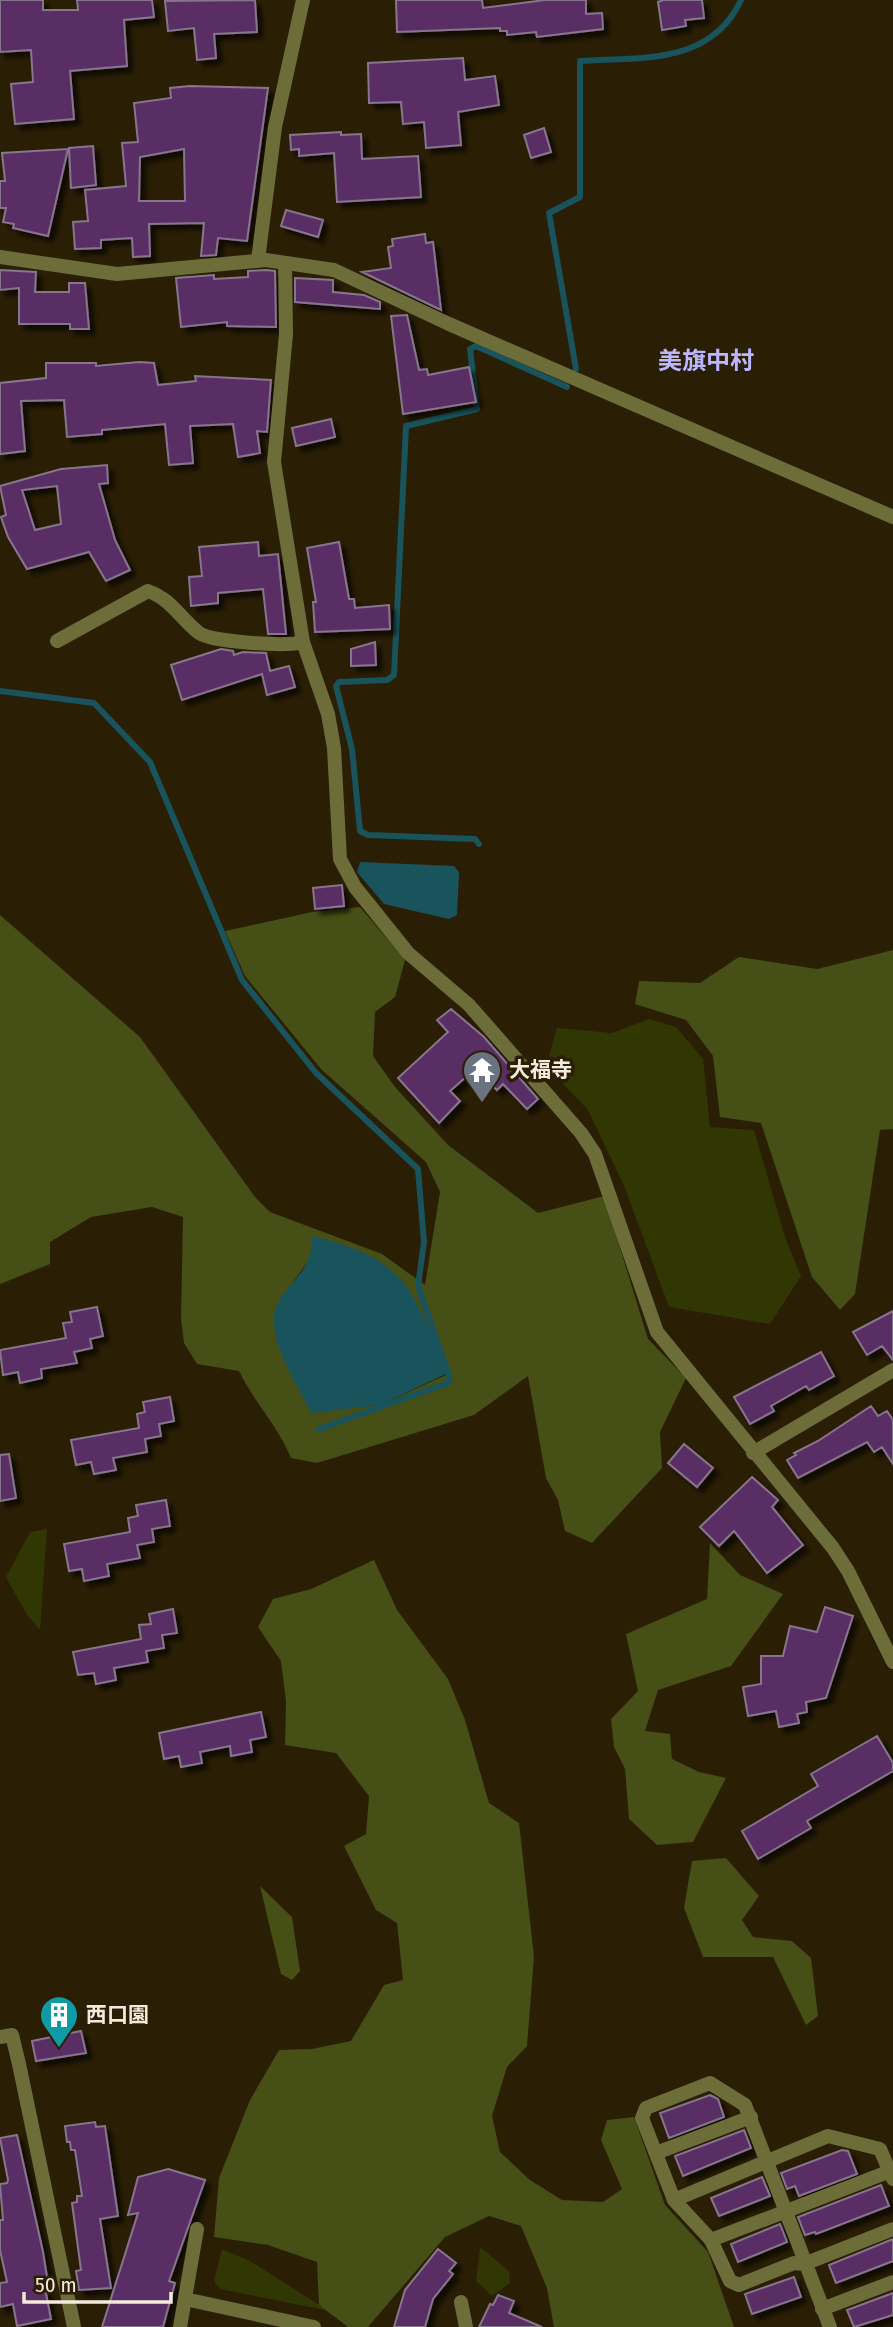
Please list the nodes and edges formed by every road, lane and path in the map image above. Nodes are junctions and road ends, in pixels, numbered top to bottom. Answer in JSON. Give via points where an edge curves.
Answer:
{"nodes":[{"id":1,"x":303,"y":0,"type":"edge"},
{"id":2,"x":0,"y":257,"type":"edge"},
{"id":3,"x":258,"y":260,"type":"junction"},
{"id":4,"x":285,"y":263,"type":"junction"},
{"id":5,"x":893,"y":517,"type":"edge"},
{"id":6,"x":57,"y":641,"type":"dead end"},
{"id":7,"x":303,"y":642,"type":"junction"},
{"id":8,"x":893,"y":1370,"type":"edge"},
{"id":9,"x":753,"y":1453,"type":"junction"},
{"id":10,"x":893,"y":1662,"type":"edge"},
{"id":11,"x":0,"y":2038,"type":"edge"},
{"id":12,"x":751,"y":2117,"type":"junction"},
{"id":13,"x":656,"y":2153,"type":"junction"},
{"id":14,"x":769,"y":2162,"type":"junction"},
{"id":15,"x":892,"y":2173,"type":"edge"},
{"id":16,"x":674,"y":2200,"type":"junction"},
{"id":17,"x":787,"y":2210,"type":"junction"},
{"id":18,"x":197,"y":2229,"type":"dead end"},
{"id":19,"x":893,"y":2229,"type":"edge"},
{"id":20,"x":711,"y":2241,"type":"junction"},
{"id":21,"x":804,"y":2264,"type":"junction"},
{"id":22,"x":893,"y":2282,"type":"edge"},
{"id":23,"x":185,"y":2299,"type":"junction"},
{"id":24,"x":461,"y":2302,"type":"dead end"},
{"id":25,"x":822,"y":2309,"type":"junction"},
{"id":26,"x":74,"y":2327,"type":"edge"},
{"id":27,"x":180,"y":2327,"type":"edge"},
{"id":28,"x":314,"y":2327,"type":"edge"},
{"id":29,"x":466,"y":2327,"type":"edge"},
{"id":30,"x":830,"y":2327,"type":"edge"}],
"edges":[{"from":1,"to":3,"type":"street","via":[[275,127]]},
{"from":2,"to":3,"type":"street","via":[[117,274]]},
{"from":3,"to":4,"type":"street"},
{"from":4,"to":5,"type":"street","via":[[346,275]]},
{"from":4,"to":7,"type":"street","via":[[286,334],[274,462]]},
{"from":6,"to":7,"type":"street","via":[[148,591],[166,599],[204,636],[272,645]]},
{"from":7,"to":9,"type":"street","via":[[330,725],[337,765],[340,859],[348,876],[408,953],[469,1005],[596,1154],[657,1332]]},
{"from":8,"to":9,"type":"street"},
{"from":9,"to":10,"type":"street","via":[[849,1571]]},
{"from":11,"to":26,"type":"street","via":[[12,2035],[17,2054]]},
{"from":12,"to":13,"type":"street"},
{"from":12,"to":13,"type":"street","via":[[745,2105],[710,2083],[646,2108],[642,2118]]},
{"from":12,"to":14,"type":"street"},
{"from":13,"to":16,"type":"street"},
{"from":14,"to":15,"type":"street","via":[[828,2136],[880,2149]]},
{"from":14,"to":16,"type":"street"},
{"from":14,"to":17,"type":"street"},
{"from":15,"to":17,"type":"street"},
{"from":16,"to":20,"type":"street"},
{"from":17,"to":20,"type":"street"},
{"from":17,"to":21,"type":"street"},
{"from":18,"to":23,"type":"street"},
{"from":19,"to":21,"type":"street"},
{"from":20,"to":21,"type":"street","via":[[725,2276],[739,2285],[794,2263]]},
{"from":21,"to":25,"type":"street"},
{"from":22,"to":25,"type":"street"},
{"from":23,"to":27,"type":"street"},
{"from":23,"to":28,"type":"street"},
{"from":24,"to":29,"type":"street"},
{"from":25,"to":30,"type":"street"}]}
